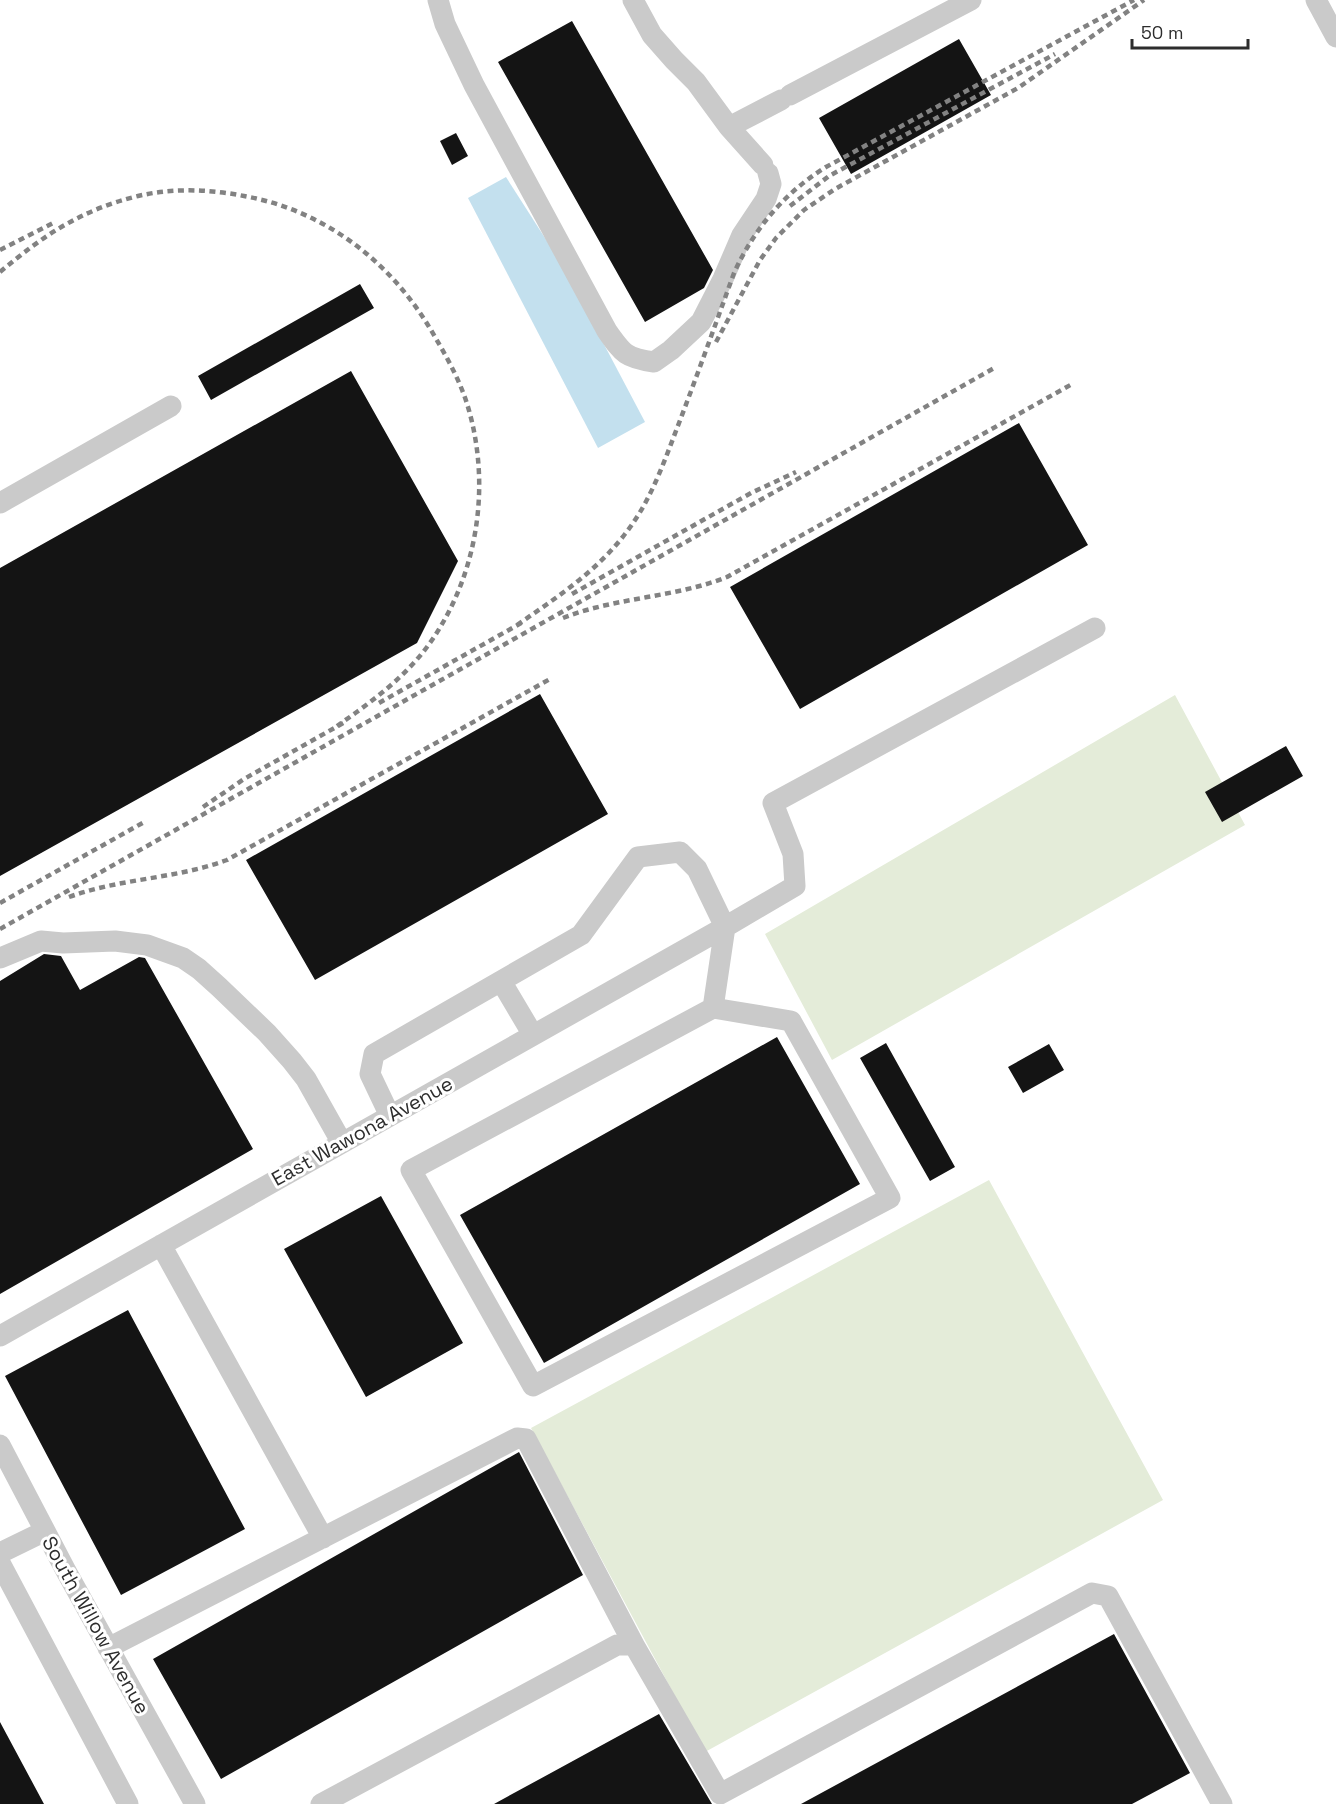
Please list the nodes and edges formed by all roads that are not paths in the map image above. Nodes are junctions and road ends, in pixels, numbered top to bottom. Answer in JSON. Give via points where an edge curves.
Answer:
{"nodes":[{"id":1,"x":438,"y":0,"type":"edge"},
{"id":2,"x":633,"y":0,"type":"edge"},
{"id":3,"x":971,"y":0,"type":"edge"},
{"id":4,"x":1316,"y":0,"type":"edge"},
{"id":5,"x":1336,"y":37,"type":"edge"},
{"id":6,"x":729,"y":127,"type":"junction"},
{"id":7,"x":171,"y":406,"type":"dead end"},
{"id":8,"x":0,"y":502,"type":"edge"},
{"id":9,"x":1095,"y":628,"type":"dead end"},
{"id":10,"x":725,"y":927,"type":"junction"},
{"id":11,"x":0,"y":958,"type":"edge"},
{"id":12,"x":501,"y":981,"type":"junction"},
{"id":13,"x":713,"y":1008,"type":"junction"},
{"id":14,"x":533,"y":1035,"type":"junction"},
{"id":15,"x":390,"y":1116,"type":"junction"},
{"id":16,"x":342,"y":1143,"type":"junction"},
{"id":17,"x":161,"y":1245,"type":"junction"},
{"id":18,"x":0,"y":1336,"type":"edge"},
{"id":19,"x":0,"y":1445,"type":"edge"},
{"id":20,"x":45,"y":1531,"type":"junction"},
{"id":21,"x":323,"y":1538,"type":"junction"},
{"id":22,"x":0,"y":1553,"type":"edge"},
{"id":23,"x":0,"y":1563,"type":"edge"},
{"id":24,"x":634,"y":1645,"type":"junction"},
{"id":25,"x":108,"y":1648,"type":"junction"},
{"id":26,"x":723,"y":1799,"type":"edge"},
{"id":27,"x":128,"y":1804,"type":"edge"},
{"id":28,"x":195,"y":1804,"type":"edge"},
{"id":29,"x":321,"y":1804,"type":"edge"},
{"id":30,"x":1222,"y":1804,"type":"edge"}],
"edges":[{"from":1,"to":6,"type":"street","via":[[474,85],[607,331],[633,359],[654,362],[672,351],[701,322],[742,235],[766,199],[771,184],[766,169]]},
{"from":2,"to":6,"type":"street","via":[[652,34],[696,82]]},
{"from":3,"to":6,"type":"street"},
{"from":4,"to":5,"type":"street"},
{"from":7,"to":8,"type":"street"},
{"from":9,"to":10,"type":"street","name":"East Wawona Avenue","via":[[773,803],[793,854],[795,886]]},
{"from":10,"to":12,"type":"street","via":[[697,869],[680,852],[638,857],[580,935]]},
{"from":10,"to":13,"type":"street"},
{"from":10,"to":14,"type":"street","name":"East Wawona Avenue"},
{"from":11,"to":16,"type":"street","via":[[41,941],[115,941],[147,945],[183,958],[219,987],[292,1061],[312,1088]]},
{"from":12,"to":14,"type":"street"},
{"from":12,"to":15,"type":"street","via":[[374,1054],[370,1074]]},
{"from":13,"to":13,"type":"street","via":[[411,1170],[533,1386],[890,1198],[791,1021]]},
{"from":14,"to":15,"type":"street","name":"East Wawona Avenue"},
{"from":15,"to":16,"type":"street","name":"East Wawona Avenue"},
{"from":16,"to":17,"type":"street","name":"East Wawona Avenue"},
{"from":17,"to":18,"type":"street","name":"East Wawona Avenue"},
{"from":17,"to":21,"type":"street"},
{"from":19,"to":20,"type":"street","name":"South Willow Avenue"},
{"from":20,"to":22,"type":"street"},
{"from":20,"to":25,"type":"street","name":"South Willow Avenue"},
{"from":21,"to":24,"type":"street","via":[[517,1438],[526,1439]]},
{"from":21,"to":25,"type":"street"},
{"from":23,"to":27,"type":"street"},
{"from":24,"to":26,"type":"street"},
{"from":24,"to":29,"type":"street","via":[[617,1645]]},
{"from":25,"to":28,"type":"street","name":"South Willow Avenue"},
{"from":26,"to":30,"type":"street","via":[[1092,1593],[1108,1596]]}]}
